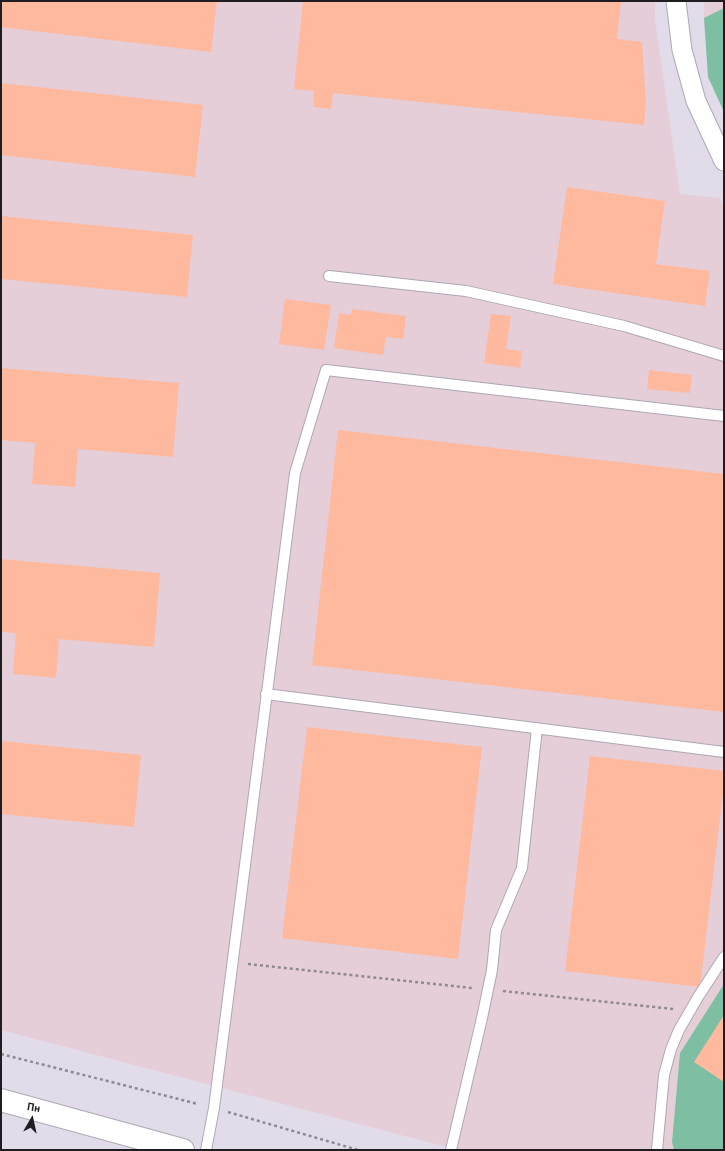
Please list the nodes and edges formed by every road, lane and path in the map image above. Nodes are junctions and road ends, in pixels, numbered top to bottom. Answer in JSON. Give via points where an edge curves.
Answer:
{"nodes":[{"id":1,"x":676,"y":1,"type":"edge"},
{"id":2,"x":724,"y":161,"type":"edge"},
{"id":3,"x":329,"y":276,"type":"dead end"},
{"id":4,"x":724,"y":356,"type":"edge"},
{"id":5,"x":724,"y":416,"type":"edge"},
{"id":6,"x":266,"y":694,"type":"junction"},
{"id":7,"x":537,"y":728,"type":"junction"},
{"id":8,"x":724,"y":752,"type":"edge"},
{"id":9,"x":724,"y":957,"type":"edge"},
{"id":10,"x":232,"y":962,"type":"junction"},
{"id":11,"x":488,"y":990,"type":"junction"},
{"id":12,"x":690,"y":1011,"type":"junction"},
{"id":13,"x":1,"y":1054,"type":"edge"},
{"id":14,"x":1,"y":1100,"type":"edge"},
{"id":15,"x":214,"y":1108,"type":"junction"},
{"id":16,"x":183,"y":1150,"type":"edge"},
{"id":17,"x":206,"y":1150,"type":"edge"},
{"id":18,"x":358,"y":1150,"type":"edge"},
{"id":19,"x":451,"y":1150,"type":"edge"},
{"id":20,"x":657,"y":1150,"type":"edge"}],
"edges":[{"from":1,"to":2,"type":"street","via":[[682,50],[696,101]]},
{"from":3,"to":4,"type":"lane","via":[[466,291],[624,326]]},
{"from":5,"to":6,"type":"lane","via":[[326,370],[295,473]]},
{"from":6,"to":7,"type":"lane"},
{"from":6,"to":10,"type":"lane"},
{"from":7,"to":8,"type":"lane"},
{"from":7,"to":11,"type":"lane","via":[[522,868],[496,930]]},
{"from":9,"to":12,"type":"lane"},
{"from":10,"to":11,"type":"path"},
{"from":10,"to":15,"type":"lane"},
{"from":11,"to":12,"type":"path"},
{"from":11,"to":19,"type":"lane"},
{"from":12,"to":20,"type":"lane","via":[[674,1042],[664,1075]]},
{"from":13,"to":15,"type":"path"},
{"from":14,"to":16,"type":"main road"},
{"from":15,"to":17,"type":"lane"},
{"from":15,"to":18,"type":"path"}]}
